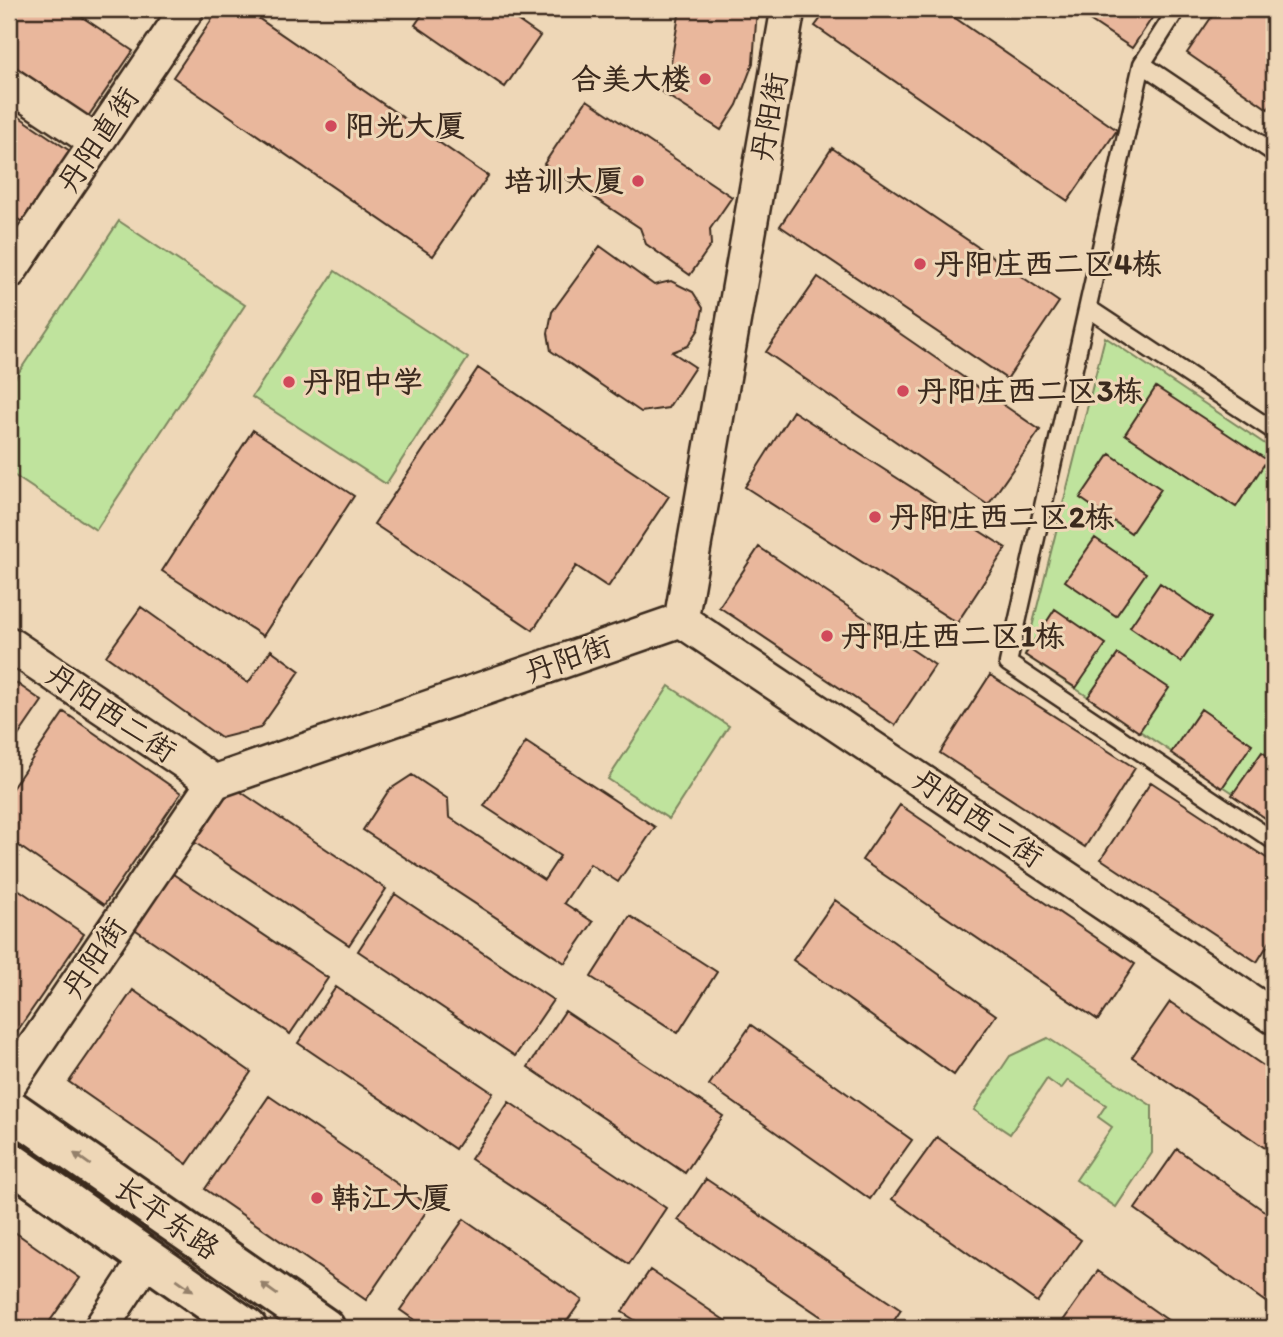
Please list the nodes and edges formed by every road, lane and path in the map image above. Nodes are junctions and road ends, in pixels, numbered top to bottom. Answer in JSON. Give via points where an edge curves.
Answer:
{"nodes":[{"id":1,"x":187,"y":9,"type":"edge"},
{"id":2,"x":788,"y":9,"type":"edge"},
{"id":3,"x":1177,"y":9,"type":"edge"},
{"id":4,"x":1142,"y":64,"type":"junction"},
{"id":5,"x":9,"y":84,"type":"edge"},
{"id":6,"x":96,"y":142,"type":"junction"},
{"id":7,"x":1274,"y":153,"type":"edge"},
{"id":8,"x":9,"y":272,"type":"edge"},
{"id":9,"x":1088,"y":308,"type":"junction"},
{"id":10,"x":1274,"y":431,"type":"edge"},
{"id":11,"x":681,"y":620,"type":"junction"},
{"id":12,"x":9,"y":644,"type":"edge"},
{"id":13,"x":214,"y":782,"type":"junction"},
{"id":14,"x":1274,"y":841,"type":"edge"},
{"id":15,"x":1274,"y":1017,"type":"edge"},
{"id":16,"x":9,"y":1084,"type":"edge"},
{"id":17,"x":9,"y":1108,"type":"edge"},
{"id":18,"x":9,"y":1161,"type":"edge"},
{"id":19,"x":147,"y":1258,"type":"junction"},
{"id":20,"x":100,"y":1328,"type":"edge"},
{"id":21,"x":247,"y":1328,"type":"edge"},
{"id":22,"x":325,"y":1328,"type":"edge"}],
"edges":[{"from":1,"to":6,"type":"street","name":"丹阳直街"},
{"from":2,"to":11,"type":"street","name":"丹阳街"},
{"from":3,"to":4,"type":"lane"},
{"from":4,"to":7,"type":"lane"},
{"from":4,"to":9,"type":"lane"},
{"from":5,"to":6,"type":"street"},
{"from":6,"to":8,"type":"street","name":"丹阳直街"},
{"from":9,"to":10,"type":"lane"},
{"from":9,"to":14,"type":"lane","via":[[1008,663]]},
{"from":11,"to":13,"type":"street","name":"丹阳街"},
{"from":11,"to":15,"type":"street","name":"丹阳西二街"},
{"from":12,"to":13,"type":"street","name":"丹阳西二街"},
{"from":13,"to":16,"type":"street","name":"丹阳街"},
{"from":22,"to":17,"type":"street","name":"长平东路","one_way":true},
{"from":18,"to":19,"type":"street","name":"长平东路"},
{"from":19,"to":20,"type":"street"},
{"from":19,"to":21,"type":"street","name":"长平东路","one_way":true}]}
